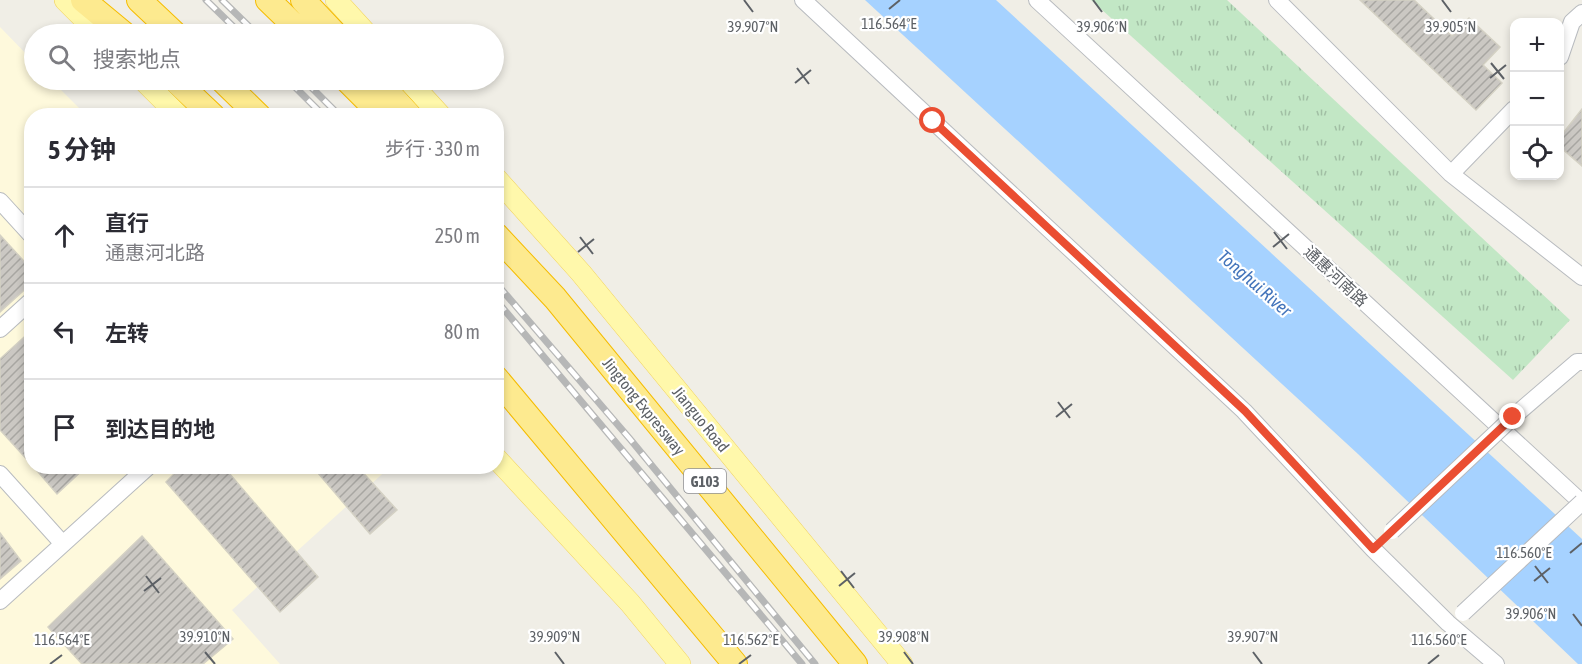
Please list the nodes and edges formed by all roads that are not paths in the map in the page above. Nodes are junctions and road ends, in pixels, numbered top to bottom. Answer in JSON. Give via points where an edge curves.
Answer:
{"nodes":[{"id":1,"x":65,"y":0,"type":"edge"},
{"id":2,"x":83,"y":0,"type":"edge"},
{"id":3,"x":139,"y":0,"type":"edge"},
{"id":4,"x":268,"y":0,"type":"edge"},
{"id":5,"x":303,"y":0,"type":"edge"},
{"id":6,"x":336,"y":0,"type":"edge"},
{"id":7,"x":803,"y":0,"type":"edge"},
{"id":8,"x":1037,"y":0,"type":"edge"},
{"id":9,"x":1277,"y":0,"type":"edge"},
{"id":10,"x":1582,"y":13,"type":"edge"},
{"id":11,"x":89,"y":24,"type":"edge"},
{"id":12,"x":112,"y":24,"type":"edge"},
{"id":13,"x":164,"y":24,"type":"edge"},
{"id":14,"x":293,"y":24,"type":"edge"},
{"id":15,"x":326,"y":24,"type":"edge"},
{"id":16,"x":358,"y":24,"type":"edge"},
{"id":17,"x":1564,"y":49,"type":"edge"},
{"id":18,"x":153,"y":90,"type":"edge"},
{"id":19,"x":186,"y":90,"type":"edge"},
{"id":20,"x":232,"y":90,"type":"edge"},
{"id":21,"x":357,"y":90,"type":"edge"},
{"id":22,"x":386,"y":90,"type":"edge"},
{"id":23,"x":417,"y":90,"type":"edge"},
{"id":24,"x":171,"y":108,"type":"edge"},
{"id":25,"x":205,"y":108,"type":"edge"},
{"id":26,"x":251,"y":108,"type":"edge"},
{"id":27,"x":375,"y":108,"type":"edge"},
{"id":28,"x":403,"y":108,"type":"edge"},
{"id":29,"x":434,"y":108,"type":"edge"},
{"id":30,"x":1510,"y":114,"type":"edge"},
{"id":31,"x":1451,"y":174,"type":"junction"},
{"id":32,"x":504,"y":187,"type":"edge"},
{"id":33,"x":0,"y":201,"type":"edge"},
{"id":34,"x":24,"y":227,"type":"edge"},
{"id":35,"x":504,"y":233,"type":"edge"},
{"id":36,"x":504,"y":244,"type":"edge"},
{"id":37,"x":1582,"y":277,"type":"edge"},
{"id":38,"x":555,"y":298,"type":"junction"},
{"id":39,"x":24,"y":307,"type":"edge"},
{"id":40,"x":0,"y":329,"type":"edge"},
{"id":41,"x":1582,"y":362,"type":"edge"},
{"id":42,"x":504,"y":387,"type":"edge"},
{"id":43,"x":504,"y":402,"type":"edge"},
{"id":44,"x":504,"y":467,"type":"edge"},
{"id":45,"x":0,"y":474,"type":"edge"},
{"id":46,"x":140,"y":474,"type":"edge"},
{"id":47,"x":586,"y":484,"type":"junction"},
{"id":48,"x":1582,"y":502,"type":"edge"},
{"id":49,"x":63,"y":544,"type":"junction"},
{"id":50,"x":1373,"y":549,"type":"junction"},
{"id":51,"x":0,"y":601,"type":"edge"},
{"id":52,"x":1448,"y":623,"type":"junction"},
{"id":53,"x":680,"y":664,"type":"edge"},
{"id":54,"x":735,"y":664,"type":"edge"},
{"id":55,"x":855,"y":664,"type":"edge"},
{"id":56,"x":902,"y":664,"type":"edge"},
{"id":57,"x":1496,"y":664,"type":"edge"}],
"edges":[{"from":1,"to":11,"type":"main road"},
{"from":2,"to":12,"type":"highway"},
{"from":3,"to":13,"type":"highway"},
{"from":4,"to":14,"type":"highway"},
{"from":5,"to":15,"type":"highway"},
{"from":6,"to":16,"type":"main road"},
{"from":7,"to":50,"type":"street","via":[[1245,411]]},
{"from":8,"to":48,"type":"street","name":"通惠河南路"},
{"from":9,"to":31,"type":"street"},
{"from":10,"to":17,"type":"street","via":[[1572,22]]},
{"from":18,"to":24,"type":"main road"},
{"from":19,"to":25,"type":"highway"},
{"from":20,"to":26,"type":"highway"},
{"from":21,"to":27,"type":"highway"},
{"from":22,"to":28,"type":"highway"},
{"from":23,"to":29,"type":"main road"},
{"from":30,"to":31,"type":"street"},
{"from":31,"to":37,"type":"street"},
{"from":32,"to":56,"type":"main road","name":"Jianguo Road","via":[[581,273]]},
{"from":33,"to":34,"type":"street"},
{"from":35,"to":38,"type":"highway"},
{"from":36,"to":38,"type":"highway","name":"Jingtong Expressway","number":"G103"},
{"from":38,"to":55,"type":"highway","name":"Jingtong Expressway","number":"G103"},
{"from":39,"to":40,"type":"street"},
{"from":41,"to":50,"type":"street","bridge":true,"via":[[1577,362],[1513,417]]},
{"from":42,"to":47,"type":"highway"},
{"from":43,"to":47,"type":"highway"},
{"from":44,"to":53,"type":"main road","via":[[630,603]]},
{"from":45,"to":49,"type":"street"},
{"from":46,"to":49,"type":"street"},
{"from":47,"to":54,"type":"highway"},
{"from":48,"to":52,"type":"street","bridge":true},
{"from":49,"to":51,"type":"street"},
{"from":50,"to":52,"type":"street"},
{"from":52,"to":57,"type":"street"}]}
